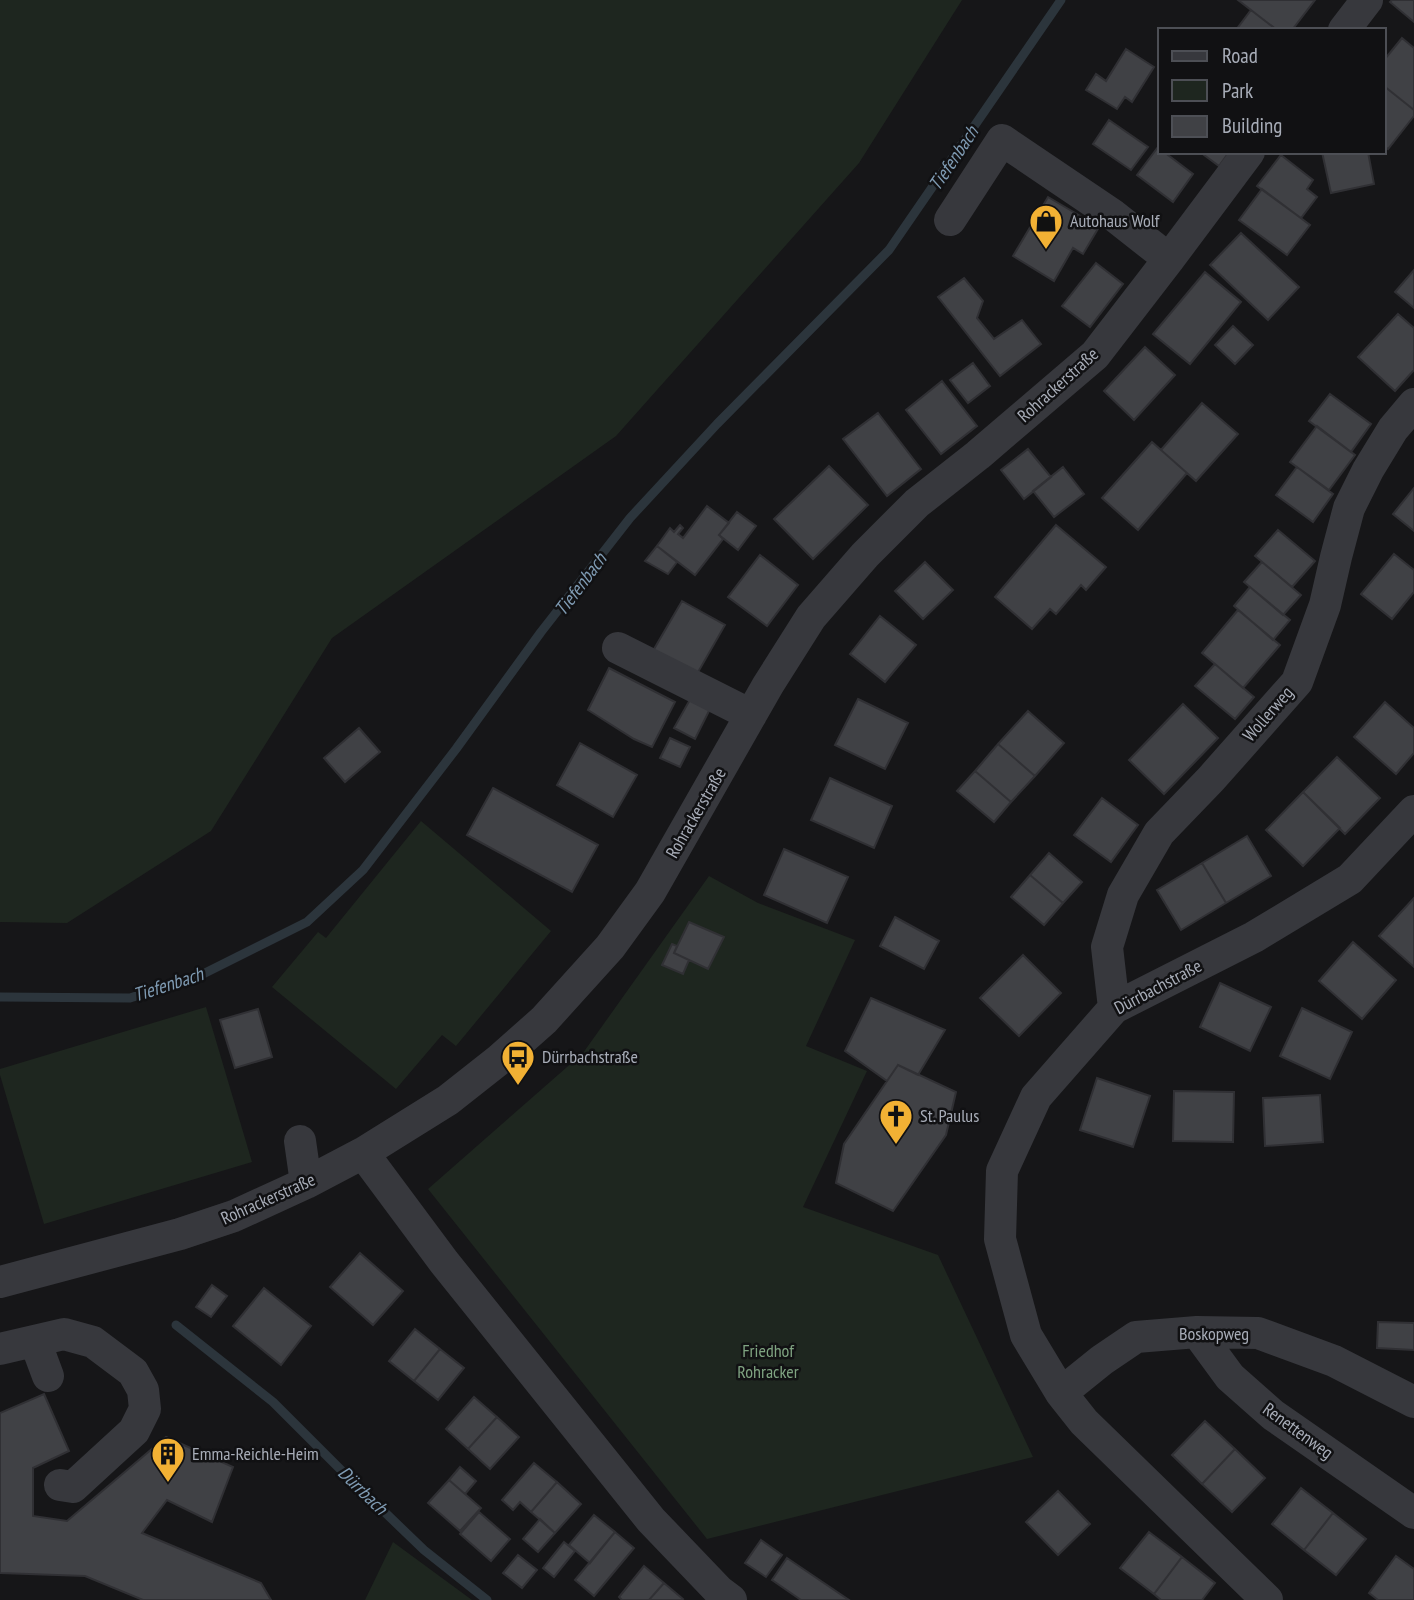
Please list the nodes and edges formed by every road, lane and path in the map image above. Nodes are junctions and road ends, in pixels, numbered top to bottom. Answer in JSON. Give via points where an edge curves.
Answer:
{"nodes":[{"id":1,"x":1367,"y":0,"type":"edge"},
{"id":2,"x":1345,"y":28,"type":"edge"},
{"id":3,"x":1248,"y":154,"type":"edge"},
{"id":4,"x":950,"y":220,"type":"dead end"},
{"id":5,"x":1169,"y":259,"type":"junction"},
{"id":6,"x":1414,"y":404,"type":"edge"},
{"id":7,"x":618,"y":648,"type":"dead end"},
{"id":8,"x":751,"y":715,"type":"junction"},
{"id":9,"x":1414,"y":811,"type":"edge"},
{"id":10,"x":1114,"y":1008,"type":"junction"},
{"id":11,"x":300,"y":1140,"type":"dead end"},
{"id":12,"x":363,"y":1153,"type":"junction"},
{"id":13,"x":306,"y":1183,"type":"junction"},
{"id":14,"x":4,"y":1271,"type":"edge"},
{"id":15,"x":1197,"y":1332,"type":"junction"},
{"id":16,"x":35,"y":1341,"type":"junction"},
{"id":17,"x":0,"y":1350,"type":"edge"},
{"id":18,"x":48,"y":1376,"type":"dead end"},
{"id":19,"x":1061,"y":1393,"type":"junction"},
{"id":20,"x":1414,"y":1402,"type":"edge"},
{"id":21,"x":60,"y":1485,"type":"dead end"},
{"id":22,"x":1414,"y":1513,"type":"edge"},
{"id":23,"x":730,"y":1600,"type":"edge"},
{"id":24,"x":1267,"y":1600,"type":"edge"}],
"edges":[{"from":1,"to":2,"type":"street"},
{"from":3,"to":5,"type":"street","name":"Rohrackerstraße"},
{"from":4,"to":5,"type":"street","via":[[1002,140]]},
{"from":5,"to":8,"type":"street","name":"Rohrackerstraße","via":[[1095,355],[917,503],[865,555],[811,617]]},
{"from":6,"to":10,"type":"street","name":"Wollerweg","via":[[1392,429],[1349,508],[1325,606],[1297,682],[1159,833],[1123,895],[1107,947]]},
{"from":7,"to":8,"type":"street"},
{"from":8,"to":12,"type":"street","name":"Rohrackerstraße","via":[[650,892],[584,977],[500,1059],[448,1100]]},
{"from":9,"to":10,"type":"street","name":"Dürrbachstraße","via":[[1350,878],[1254,937]]},
{"from":10,"to":19,"type":"street","name":"Dürrbachstraße","via":[[1037,1097],[1002,1171],[1000,1239],[1026,1335]]},
{"from":11,"to":13,"type":"street"},
{"from":12,"to":13,"type":"street","name":"Rohrackerstraße"},
{"from":12,"to":23,"type":"street","via":[[444,1262],[651,1520]]},
{"from":13,"to":14,"type":"street","name":"Rohrackerstraße","via":[[234,1216],[180,1234]]},
{"from":15,"to":19,"type":"street","name":"Boskopweg","via":[[1136,1337]]},
{"from":15,"to":20,"type":"street","name":"Boskopweg","via":[[1258,1333],[1334,1361]]},
{"from":15,"to":22,"type":"street","name":"Renettenweg","via":[[1230,1377],[1273,1415]]},
{"from":16,"to":17,"type":"street"},
{"from":16,"to":18,"type":"street"},
{"from":16,"to":21,"type":"street","via":[[64,1334],[93,1342],[133,1372],[143,1390],[145,1409],[134,1431],[73,1486]]},
{"from":19,"to":24,"type":"street","name":"Dürrbachstraße","via":[[1084,1422]]}]}
